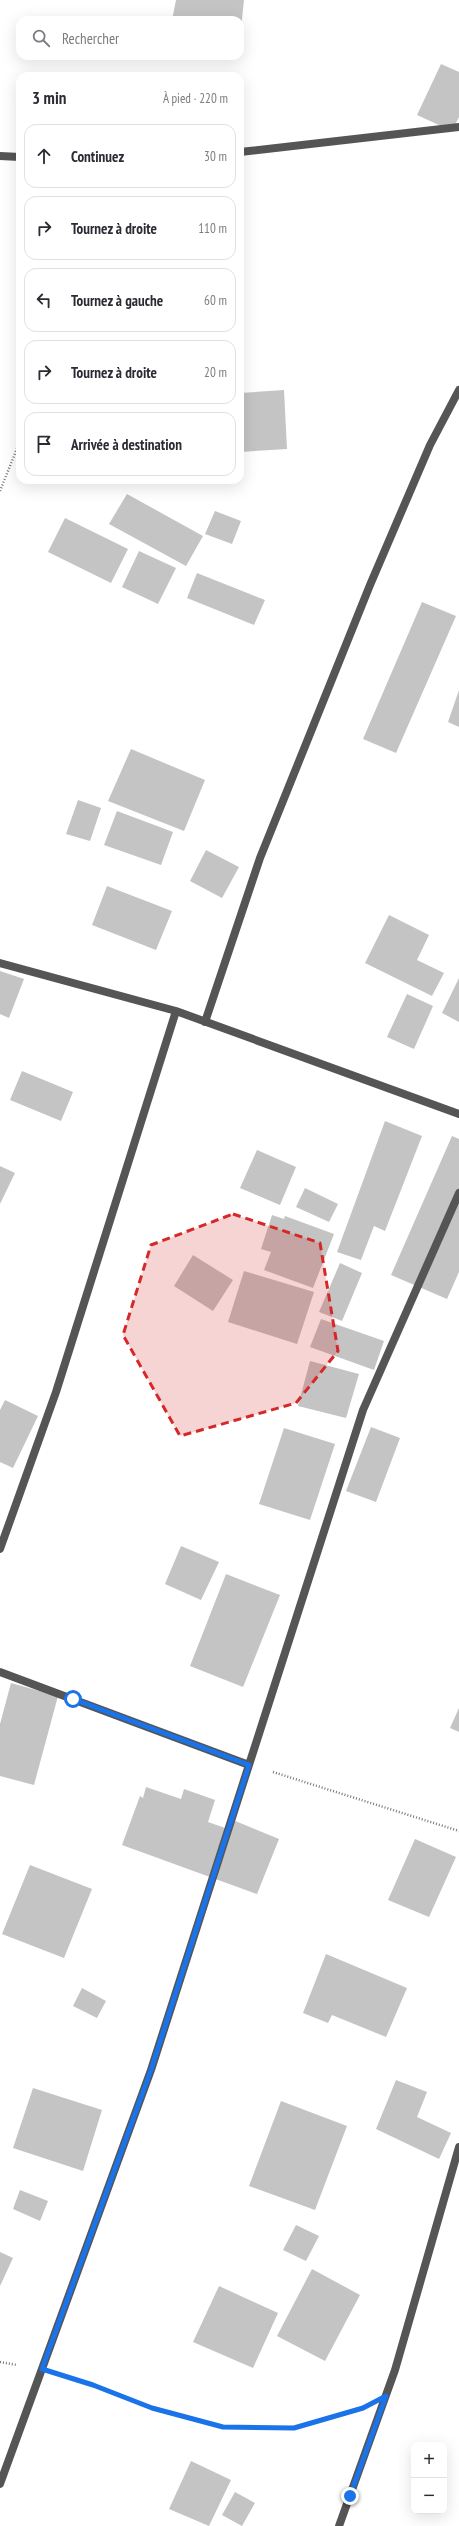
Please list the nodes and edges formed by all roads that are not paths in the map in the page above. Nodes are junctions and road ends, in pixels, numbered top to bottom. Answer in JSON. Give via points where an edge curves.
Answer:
{"nodes":[{"id":1,"x":459,"y":127,"type":"edge"},
{"id":2,"x":244,"y":152,"type":"edge"},
{"id":3,"x":0,"y":156,"type":"edge"},
{"id":4,"x":16,"y":157,"type":"edge"},
{"id":5,"x":459,"y":390,"type":"edge"},
{"id":6,"x":0,"y":963,"type":"edge"},
{"id":7,"x":176,"y":1011,"type":"junction"},
{"id":8,"x":205,"y":1022,"type":"junction"},
{"id":9,"x":459,"y":1114,"type":"edge"},
{"id":10,"x":459,"y":1192,"type":"edge"},
{"id":11,"x":0,"y":1550,"type":"edge"},
{"id":12,"x":0,"y":1672,"type":"edge"},
{"id":13,"x":249,"y":1765,"type":"junction"},
{"id":14,"x":459,"y":2147,"type":"edge"},
{"id":15,"x":0,"y":2484,"type":"edge"},
{"id":16,"x":339,"y":2526,"type":"edge"}],
"edges":[{"from":1,"to":2,"type":"street"},
{"from":3,"to":4,"type":"street"},
{"from":5,"to":8,"type":"street","via":[[430,445],[373,578],[260,858]]},
{"from":6,"to":7,"type":"street"},
{"from":7,"to":8,"type":"street"},
{"from":7,"to":11,"type":"street","via":[[56,1392]]},
{"from":8,"to":9,"type":"street"},
{"from":10,"to":13,"type":"street","via":[[363,1410]]},
{"from":12,"to":13,"type":"street"},
{"from":13,"to":15,"type":"street","via":[[151,2070]]},
{"from":14,"to":16,"type":"street","via":[[386,2396]]}]}
